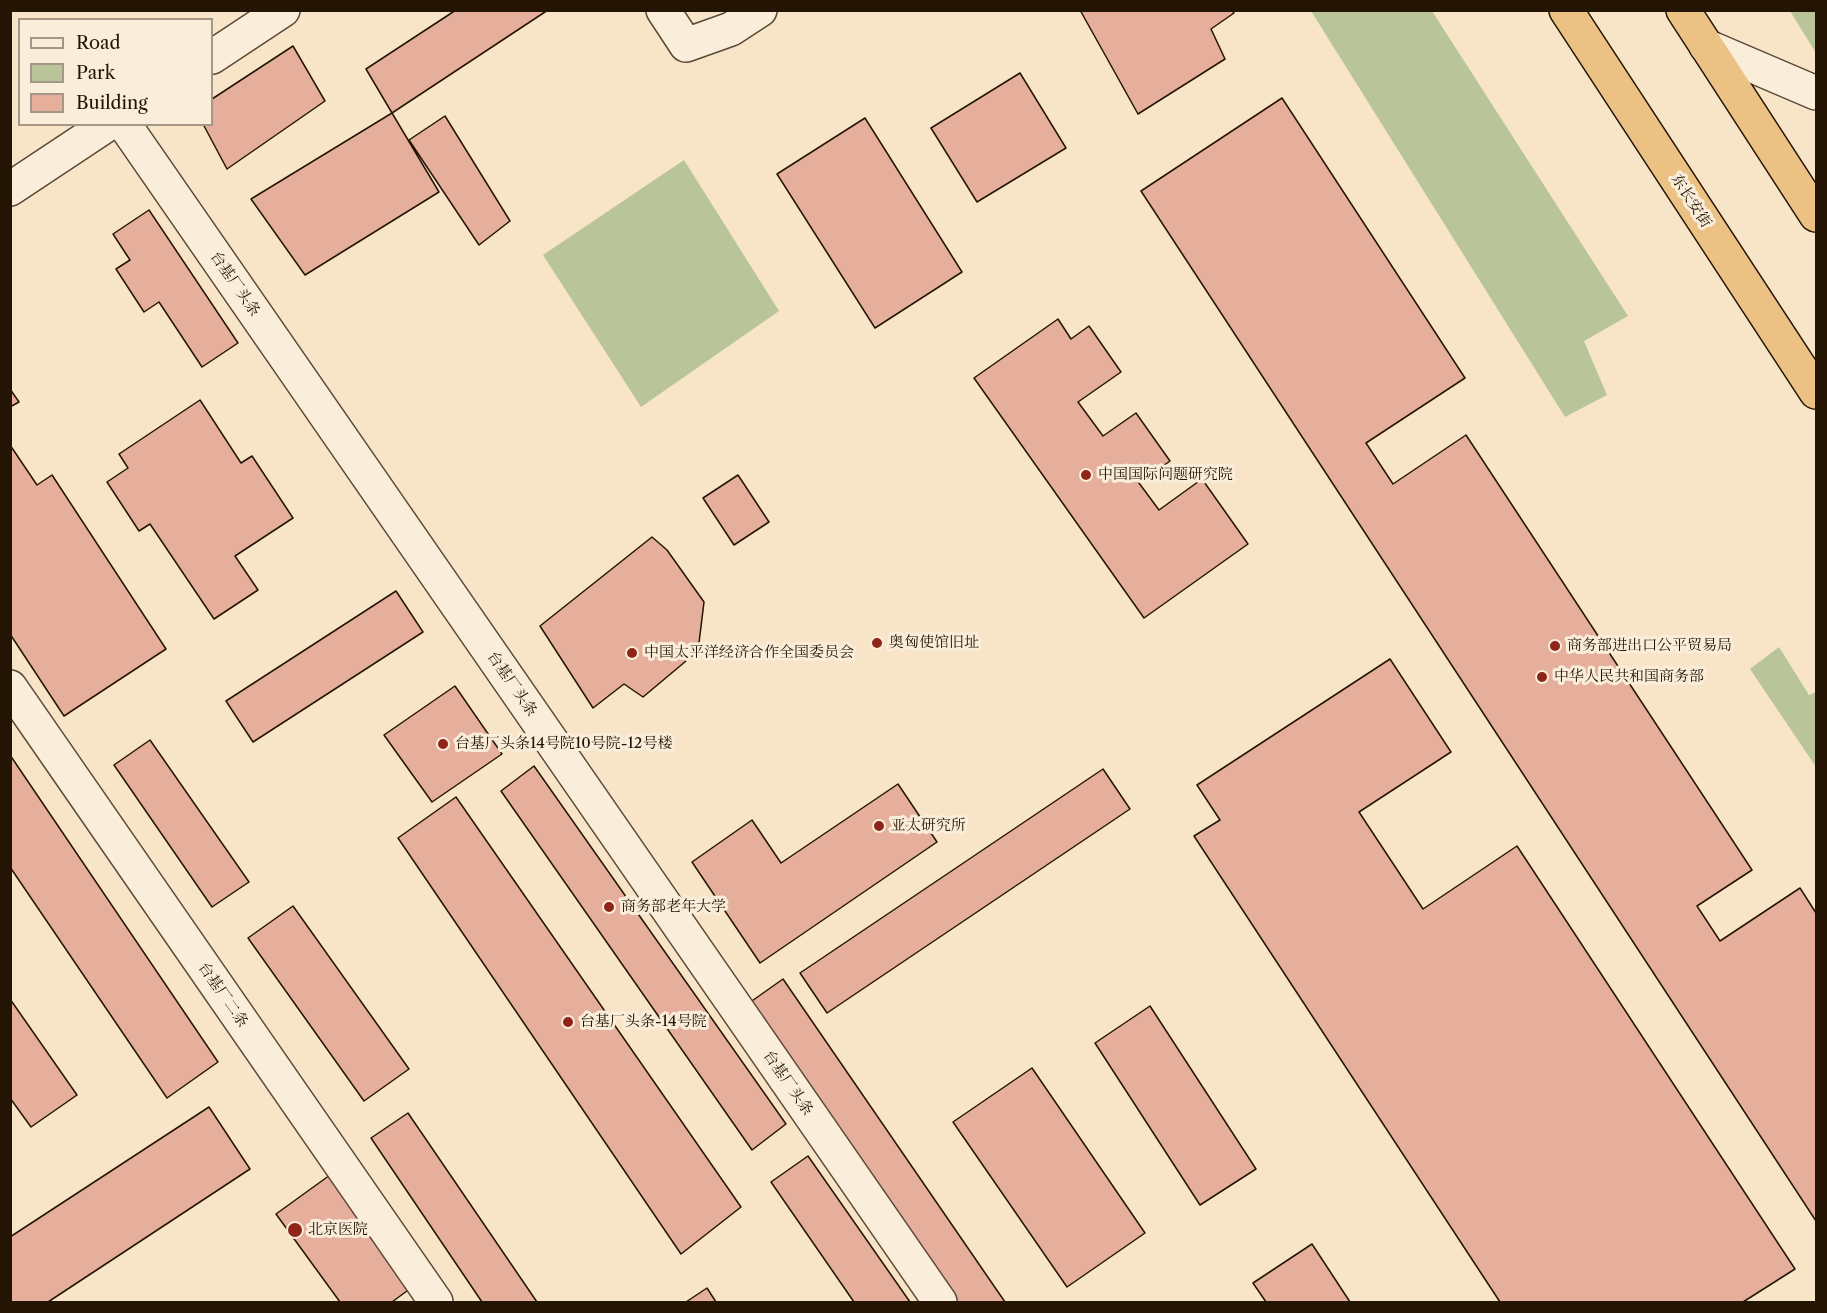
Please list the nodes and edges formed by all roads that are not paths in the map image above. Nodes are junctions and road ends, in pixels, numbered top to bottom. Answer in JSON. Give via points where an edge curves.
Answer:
{"nodes":[{"id":1,"x":283,"y":10,"type":"edge"},
{"id":2,"x":663,"y":10,"type":"edge"},
{"id":3,"x":760,"y":10,"type":"edge"},
{"id":4,"x":1566,"y":10,"type":"edge"},
{"id":5,"x":1683,"y":10,"type":"edge"},
{"id":6,"x":1706,"y":46,"type":"junction"},
{"id":7,"x":213,"y":56,"type":"edge"},
{"id":8,"x":1816,"y":93,"type":"edge"},
{"id":9,"x":105,"y":126,"type":"edge"},
{"id":10,"x":125,"y":126,"type":"edge"},
{"id":11,"x":10,"y":189,"type":"edge"},
{"id":12,"x":1816,"y":215,"type":"edge"},
{"id":13,"x":1816,"y":392,"type":"edge"},
{"id":14,"x":10,"y":687,"type":"edge"},
{"id":15,"x":436,"y":1302,"type":"edge"},
{"id":16,"x":940,"y":1302,"type":"edge"}],
"edges":[{"from":1,"to":7,"type":"street"},
{"from":2,"to":3,"type":"street","via":[[686,45],[731,29]]},
{"from":4,"to":13,"type":"highway","name":"东长安街"},
{"from":5,"to":6,"type":"highway"},
{"from":6,"to":8,"type":"street"},
{"from":6,"to":12,"type":"highway"},
{"from":9,"to":11,"type":"street"},
{"from":10,"to":16,"type":"street","name":"台基厂头条"},
{"from":14,"to":15,"type":"street","name":"台基厂二条"}]}
